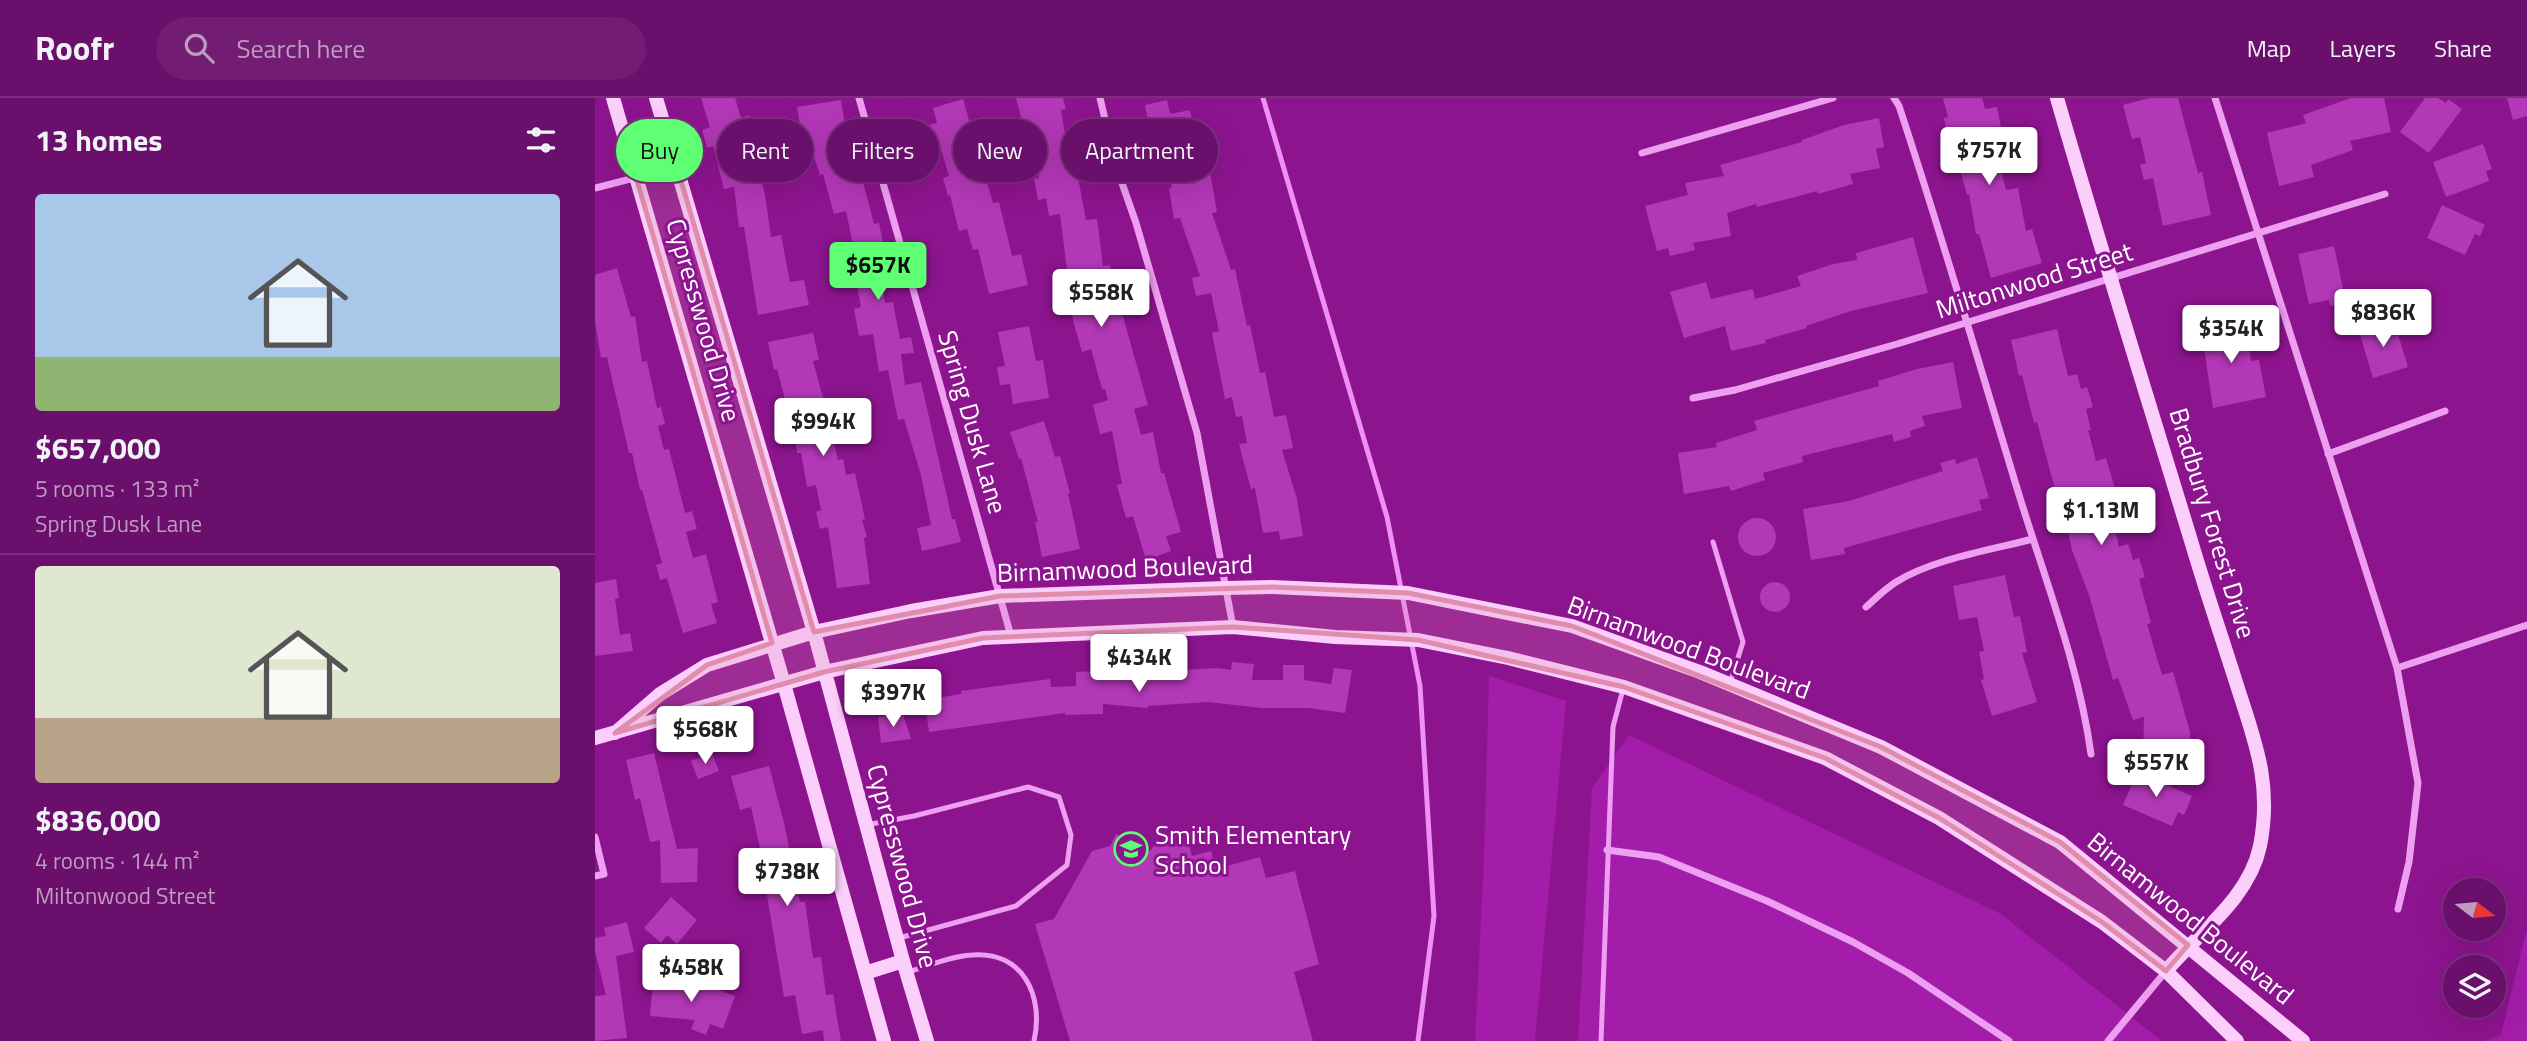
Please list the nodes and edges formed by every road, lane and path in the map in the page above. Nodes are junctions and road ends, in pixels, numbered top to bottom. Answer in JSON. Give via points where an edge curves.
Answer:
{"nodes":[{"id":1,"x":613,"y":98,"type":"edge"},
{"id":2,"x":656,"y":98,"type":"edge"},
{"id":3,"x":859,"y":98,"type":"edge"},
{"id":4,"x":1100,"y":98,"type":"edge"},
{"id":5,"x":1833,"y":98,"type":"edge"},
{"id":6,"x":1894,"y":98,"type":"edge"},
{"id":7,"x":2057,"y":98,"type":"edge"},
{"id":8,"x":2215,"y":98,"type":"edge"},
{"id":9,"x":619,"y":119,"type":"edge"},
{"id":10,"x":662,"y":119,"type":"edge"},
{"id":11,"x":1642,"y":153,"type":"dead end"},
{"id":12,"x":617,"y":182,"type":"edge"},
{"id":13,"x":637,"y":182,"type":"edge"},
{"id":14,"x":681,"y":182,"type":"edge"},
{"id":15,"x":595,"y":188,"type":"edge"},
{"id":16,"x":2385,"y":194,"type":"dead end"},
{"id":17,"x":2257,"y":232,"type":"junction"},
{"id":18,"x":2109,"y":280,"type":"junction"},
{"id":19,"x":1967,"y":321,"type":"junction"},
{"id":20,"x":1693,"y":398,"type":"dead end"},
{"id":21,"x":2445,"y":411,"type":"dead end"},
{"id":22,"x":2328,"y":454,"type":"junction"},
{"id":23,"x":2033,"y":539,"type":"junction"},
{"id":24,"x":1713,"y":542,"type":"dead end"},
{"id":25,"x":1226,"y":587,"type":"junction"},
{"id":26,"x":1000,"y":596,"type":"junction"},
{"id":27,"x":1866,"y":607,"type":"dead end"},
{"id":28,"x":2527,"y":625,"type":"edge"},
{"id":29,"x":1233,"y":628,"type":"junction"},
{"id":30,"x":814,"y":632,"type":"junction"},
{"id":31,"x":1012,"y":637,"type":"junction"},
{"id":32,"x":772,"y":643,"type":"junction"},
{"id":33,"x":2397,"y":668,"type":"junction"},
{"id":34,"x":824,"y":672,"type":"junction"},
{"id":35,"x":784,"y":684,"type":"junction"},
{"id":36,"x":1730,"y":684,"type":"junction"},
{"id":37,"x":1624,"y":687,"type":"junction"},
{"id":38,"x":615,"y":733,"type":"junction"},
{"id":39,"x":595,"y":738,"type":"edge"},
{"id":40,"x":2091,"y":754,"type":"dead end"},
{"id":41,"x":866,"y":825,"type":"junction"},
{"id":42,"x":595,"y":837,"type":"edge"},
{"id":43,"x":1607,"y":850,"type":"junction"},
{"id":44,"x":595,"y":876,"type":"edge"},
{"id":45,"x":2398,"y":909,"type":"dead end"},
{"id":46,"x":897,"y":938,"type":"junction"},
{"id":47,"x":2188,"y":945,"type":"junction"},
{"id":48,"x":905,"y":967,"type":"junction"},
{"id":49,"x":2166,"y":971,"type":"junction"},
{"id":50,"x":865,"y":973,"type":"junction"},
{"id":51,"x":884,"y":1041,"type":"edge"},
{"id":52,"x":927,"y":1041,"type":"edge"},
{"id":53,"x":1034,"y":1041,"type":"edge"},
{"id":54,"x":1601,"y":1041,"type":"edge"},
{"id":55,"x":2009,"y":1041,"type":"edge"},
{"id":56,"x":2108,"y":1041,"type":"edge"},
{"id":57,"x":2237,"y":1041,"type":"edge"},
{"id":58,"x":2303,"y":1041,"type":"edge"}],
"edges":[{"from":1,"to":9,"type":"street","name":"Cypresswood Drive"},
{"from":2,"to":10,"type":"street","name":"Cypresswood Drive"},
{"from":3,"to":26,"type":"street","name":"Spring Dusk Lane"},
{"from":4,"to":25,"type":"street","via":[[1116,166],[1197,433]]},
{"from":5,"to":11,"type":"street"},
{"from":6,"to":19,"type":"street"},
{"from":7,"to":18,"type":"street","name":"Bradbury Forest Drive"},
{"from":8,"to":17,"type":"street"},
{"from":12,"to":15,"type":"street"},
{"from":13,"to":32,"type":"street","name":"Cypresswood Drive"},
{"from":14,"to":30,"type":"street","name":"Cypresswood Drive"},
{"from":16,"to":17,"type":"street","name":"Miltonwood Street"},
{"from":17,"to":18,"type":"street","name":"Miltonwood Street"},
{"from":17,"to":22,"type":"street"},
{"from":18,"to":19,"type":"street","name":"Miltonwood Street"},
{"from":18,"to":47,"type":"street","name":"Bradbury Forest Drive","via":[[2262,764],[2265,805],[2259,849],[2243,884],[2217,920]]},
{"from":19,"to":20,"type":"street","name":"Miltonwood Street","via":[[1735,390]]},
{"from":19,"to":23,"type":"street"},
{"from":21,"to":22,"type":"street"},
{"from":22,"to":33,"type":"street"},
{"from":23,"to":27,"type":"street","via":[[1913,574],[1884,590]]},
{"from":23,"to":40,"type":"street","via":[[2084,706]]},
{"from":24,"to":36,"type":"lane","via":[[1743,642]]},
{"from":25,"to":26,"type":"street","name":"Birnamwood Boulevard"},
{"from":25,"to":29,"type":"street"},
{"from":25,"to":36,"type":"street","name":"Birnamwood Boulevard","via":[[1408,593],[1572,626]]},
{"from":26,"to":30,"type":"street","name":"Birnamwood Boulevard"},
{"from":26,"to":31,"type":"street","name":"Spring Dusk Lane"},
{"from":28,"to":33,"type":"street"},
{"from":29,"to":31,"type":"street","name":"Birnamwood Boulevard"},
{"from":29,"to":37,"type":"street","name":"Birnamwood Boulevard","via":[[1418,640]]},
{"from":30,"to":32,"type":"street","name":"Birnamwood Boulevard"},
{"from":30,"to":34,"type":"street","name":"Cypresswood Drive"},
{"from":31,"to":34,"type":"street","name":"Birnamwood Boulevard","via":[[983,638]]},
{"from":32,"to":35,"type":"street","name":"Cypresswood Drive"},
{"from":32,"to":38,"type":"street","name":"Birnamwood Boulevard","via":[[707,665],[660,694]]},
{"from":33,"to":45,"type":"street","via":[[2418,783]]},
{"from":34,"to":35,"type":"street","name":"Birnamwood Boulevard"},
{"from":34,"to":41,"type":"street","name":"Cypresswood Drive"},
{"from":35,"to":38,"type":"street","name":"Birnamwood Boulevard"},
{"from":35,"to":50,"type":"street","name":"Cypresswood Drive"},
{"from":36,"to":47,"type":"street","name":"Birnamwood Boulevard","via":[[1881,747],[2060,842]]},
{"from":37,"to":43,"type":"lane","via":[[1613,727]]},
{"from":37,"to":49,"type":"street","name":"Birnamwood Boulevard","via":[[1825,758],[1871,782],[1939,818],[2102,922]]},
{"from":38,"to":39,"type":"street","name":"Birnamwood Boulevard"},
{"from":41,"to":46,"type":"street","name":"Cypresswood Drive"},
{"from":41,"to":46,"type":"lane","via":[[1028,787],[1059,797],[1071,835],[1067,865],[1016,906]]},
{"from":42,"to":44,"type":"street","via":[[604,874]]},
{"from":43,"to":54,"type":"lane"},
{"from":43,"to":55,"type":"street","via":[[1659,857],[1829,930],[1907,973]]},
{"from":46,"to":48,"type":"street","name":"Cypresswood Drive"},
{"from":47,"to":49,"type":"street","name":"Bradbury Forest Drive"},
{"from":47,"to":58,"type":"street","name":"Birnamwood Boulevard"},
{"from":48,"to":50,"type":"street"},
{"from":48,"to":52,"type":"street","name":"Cypresswood Drive"},
{"from":48,"to":53,"type":"lane","via":[[971,955],[1012,965],[1023,974],[1036,1002]]},
{"from":49,"to":56,"type":"street"},
{"from":49,"to":57,"type":"street","name":"Birnamwood Boulevard"},
{"from":50,"to":51,"type":"street","name":"Cypresswood Drive"}]}
